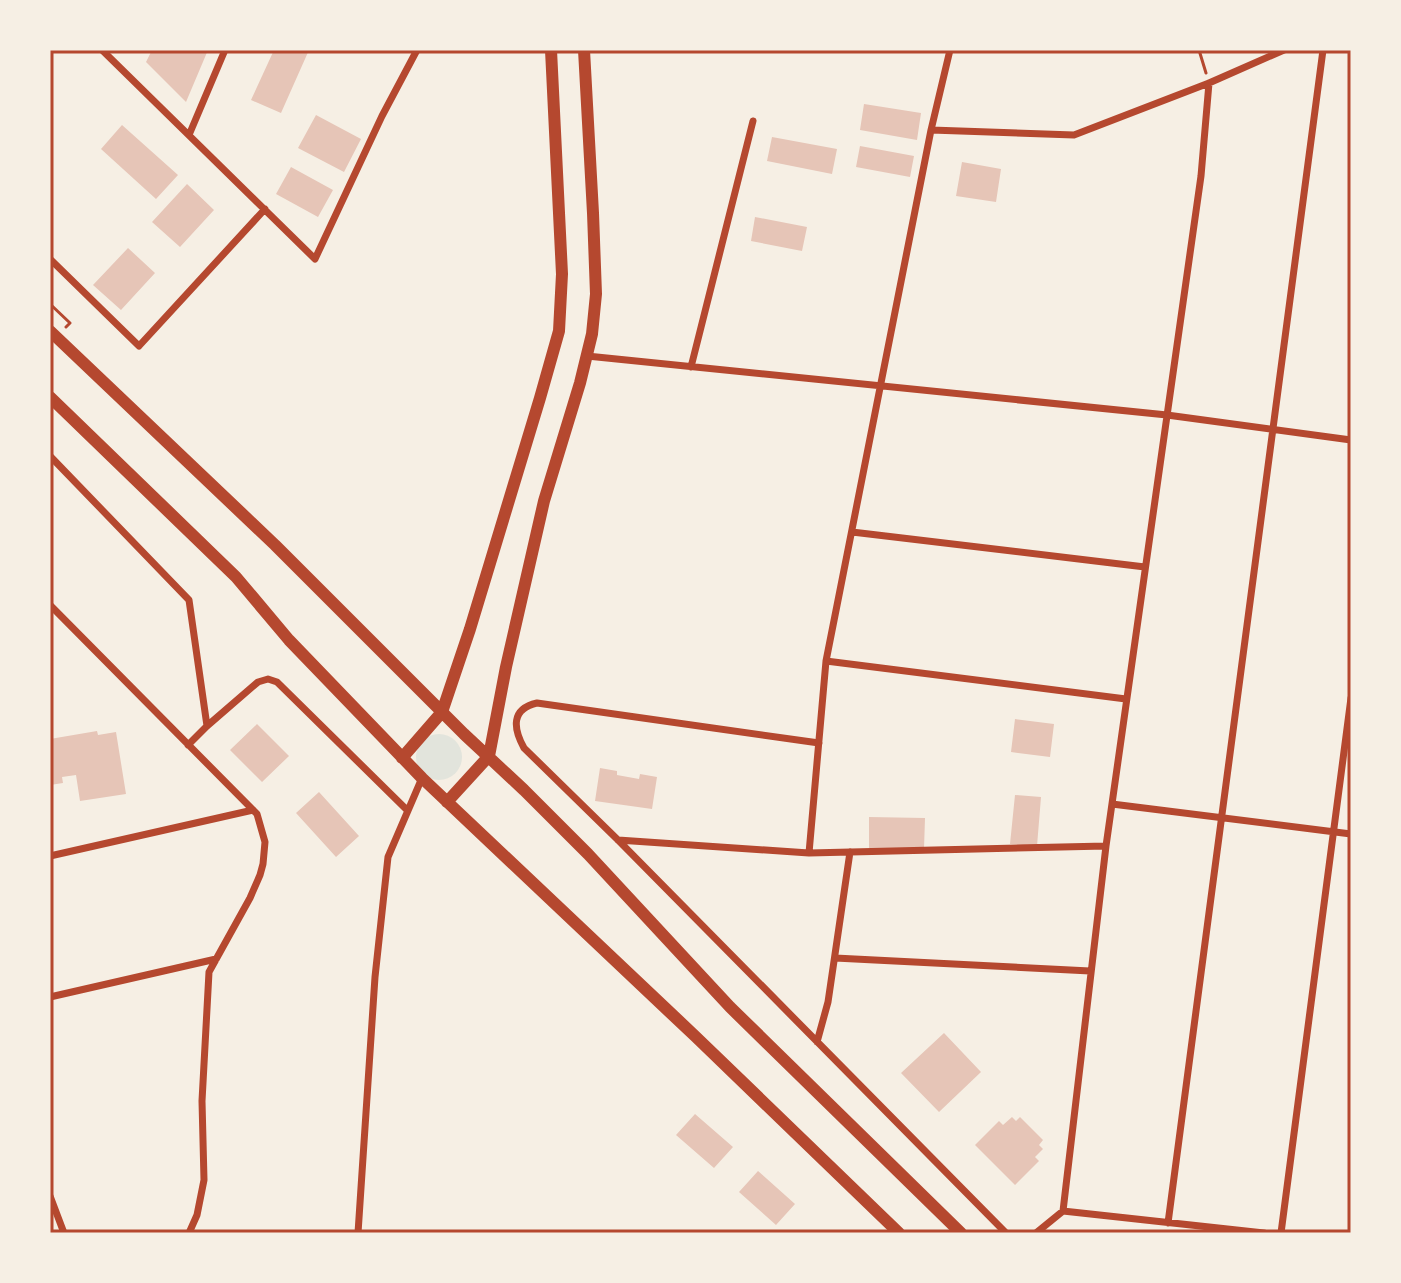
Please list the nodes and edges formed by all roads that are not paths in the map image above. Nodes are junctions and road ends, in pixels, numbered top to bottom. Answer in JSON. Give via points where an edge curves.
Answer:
{"nodes":[{"id":1,"x":102,"y":50,"type":"edge"},
{"id":2,"x":225,"y":50,"type":"edge"},
{"id":3,"x":417,"y":50,"type":"edge"},
{"id":4,"x":551,"y":50,"type":"edge"},
{"id":5,"x":584,"y":50,"type":"edge"},
{"id":6,"x":950,"y":50,"type":"edge"},
{"id":7,"x":1284,"y":50,"type":"edge"},
{"id":8,"x":1323,"y":50,"type":"edge"},
{"id":9,"x":1209,"y":83,"type":"junction"},
{"id":10,"x":753,"y":121,"type":"dead end"},
{"id":11,"x":931,"y":130,"type":"junction"},
{"id":12,"x":189,"y":135,"type":"junction"},
{"id":13,"x":265,"y":209,"type":"junction"},
{"id":14,"x":50,"y":259,"type":"edge"},
{"id":15,"x":50,"y":331,"type":"edge"},
{"id":16,"x":587,"y":356,"type":"junction"},
{"id":17,"x":691,"y":367,"type":"junction"},
{"id":18,"x":881,"y":387,"type":"junction"},
{"id":19,"x":51,"y":400,"type":"edge"},
{"id":20,"x":1167,"y":415,"type":"junction"},
{"id":21,"x":1276,"y":430,"type":"junction"},
{"id":22,"x":1351,"y":440,"type":"edge"},
{"id":23,"x":50,"y":456,"type":"edge"},
{"id":24,"x":852,"y":532,"type":"junction"},
{"id":25,"x":1145,"y":567,"type":"junction"},
{"id":26,"x":50,"y":605,"type":"edge"},
{"id":27,"x":826,"y":661,"type":"junction"},
{"id":28,"x":1351,"y":698,"type":"edge"},
{"id":29,"x":1126,"y":699,"type":"junction"},
{"id":30,"x":442,"y":712,"type":"junction"},
{"id":31,"x":207,"y":726,"type":"junction"},
{"id":32,"x":819,"y":743,"type":"junction"},
{"id":33,"x":188,"y":745,"type":"junction"},
{"id":34,"x":489,"y":756,"type":"junction"},
{"id":35,"x":402,"y":758,"type":"junction"},
{"id":36,"x":422,"y":778,"type":"junction"},
{"id":37,"x":447,"y":802,"type":"junction"},
{"id":38,"x":1112,"y":804,"type":"junction"},
{"id":39,"x":253,"y":810,"type":"junction"},
{"id":40,"x":407,"y":810,"type":"junction"},
{"id":41,"x":1224,"y":818,"type":"junction"},
{"id":42,"x":1334,"y":832,"type":"junction"},
{"id":43,"x":1351,"y":834,"type":"edge"},
{"id":44,"x":618,"y":840,"type":"junction"},
{"id":45,"x":1106,"y":846,"type":"junction"},
{"id":46,"x":850,"y":852,"type":"junction"},
{"id":47,"x":809,"y":853,"type":"junction"},
{"id":48,"x":50,"y":856,"type":"edge"},
{"id":49,"x":835,"y":958,"type":"junction"},
{"id":50,"x":216,"y":959,"type":"junction"},
{"id":51,"x":1090,"y":971,"type":"junction"},
{"id":52,"x":50,"y":997,"type":"edge"},
{"id":53,"x":817,"y":1042,"type":"junction"},
{"id":54,"x":50,"y":1196,"type":"edge"},
{"id":55,"x":1063,"y":1211,"type":"junction"},
{"id":56,"x":1168,"y":1223,"type":"junction"},
{"id":57,"x":64,"y":1233,"type":"edge"},
{"id":58,"x":189,"y":1233,"type":"edge"},
{"id":59,"x":358,"y":1233,"type":"edge"},
{"id":60,"x":899,"y":1233,"type":"edge"},
{"id":61,"x":961,"y":1233,"type":"edge"},
{"id":62,"x":1006,"y":1233,"type":"edge"},
{"id":63,"x":1036,"y":1233,"type":"edge"},
{"id":64,"x":1264,"y":1233,"type":"edge"},
{"id":65,"x":1281,"y":1233,"type":"edge"}],
"edges":[{"from":1,"to":12,"type":"street"},
{"from":2,"to":12,"type":"street"},
{"from":3,"to":13,"type":"street","via":[[315,259]]},
{"from":4,"to":30,"type":"highway","via":[[562,274],[559,331]]},
{"from":5,"to":16,"type":"highway","via":[[596,294]]},
{"from":6,"to":11,"type":"street"},
{"from":7,"to":9,"type":"street"},
{"from":8,"to":21,"type":"street"},
{"from":9,"to":11,"type":"street","via":[[1074,135]]},
{"from":9,"to":20,"type":"street"},
{"from":10,"to":17,"type":"street"},
{"from":11,"to":18,"type":"street"},
{"from":12,"to":13,"type":"street"},
{"from":13,"to":14,"type":"street","via":[[139,346]]},
{"from":15,"to":30,"type":"highway"},
{"from":16,"to":17,"type":"street"},
{"from":16,"to":34,"type":"highway","via":[[544,501]]},
{"from":17,"to":18,"type":"street"},
{"from":18,"to":20,"type":"street"},
{"from":18,"to":24,"type":"street"},
{"from":19,"to":35,"type":"highway","via":[[236,577]]},
{"from":20,"to":21,"type":"street"},
{"from":20,"to":25,"type":"street"},
{"from":21,"to":22,"type":"street"},
{"from":21,"to":41,"type":"street"},
{"from":23,"to":31,"type":"street","via":[[189,600]]},
{"from":24,"to":25,"type":"street"},
{"from":24,"to":27,"type":"street"},
{"from":25,"to":29,"type":"street"},
{"from":26,"to":33,"type":"street"},
{"from":27,"to":29,"type":"street"},
{"from":27,"to":32,"type":"street"},
{"from":28,"to":42,"type":"street"},
{"from":29,"to":38,"type":"street"},
{"from":30,"to":34,"type":"highway"},
{"from":30,"to":35,"type":"highway"},
{"from":31,"to":33,"type":"street"},
{"from":31,"to":40,"type":"street","via":[[258,682],[277,682]]},
{"from":32,"to":44,"type":"street","via":[[537,703],[527,706],[516,722],[524,748]]},
{"from":32,"to":47,"type":"street"},
{"from":33,"to":39,"type":"street"},
{"from":34,"to":37,"type":"highway"},
{"from":34,"to":61,"type":"highway","via":[[730,1007]]},
{"from":35,"to":36,"type":"highway"},
{"from":36,"to":37,"type":"highway"},
{"from":36,"to":40,"type":"street"},
{"from":37,"to":60,"type":"highway"},
{"from":38,"to":41,"type":"street"},
{"from":38,"to":45,"type":"street"},
{"from":39,"to":48,"type":"street"},
{"from":39,"to":50,"type":"street","via":[[263,833],[263,864]]},
{"from":40,"to":59,"type":"street","via":[[388,857]]},
{"from":41,"to":42,"type":"street"},
{"from":41,"to":56,"type":"street"},
{"from":42,"to":43,"type":"street"},
{"from":42,"to":65,"type":"street"},
{"from":44,"to":47,"type":"street"},
{"from":44,"to":53,"type":"street"},
{"from":45,"to":46,"type":"street"},
{"from":45,"to":51,"type":"street"},
{"from":46,"to":47,"type":"street"},
{"from":46,"to":49,"type":"street"},
{"from":49,"to":51,"type":"street"},
{"from":49,"to":53,"type":"street"},
{"from":50,"to":52,"type":"street"},
{"from":50,"to":58,"type":"street","via":[[209,972],[204,1032],[204,1180]]},
{"from":51,"to":55,"type":"street"},
{"from":53,"to":62,"type":"street"},
{"from":54,"to":57,"type":"street"},
{"from":55,"to":56,"type":"street"},
{"from":55,"to":63,"type":"street"},
{"from":56,"to":64,"type":"street"}]}
